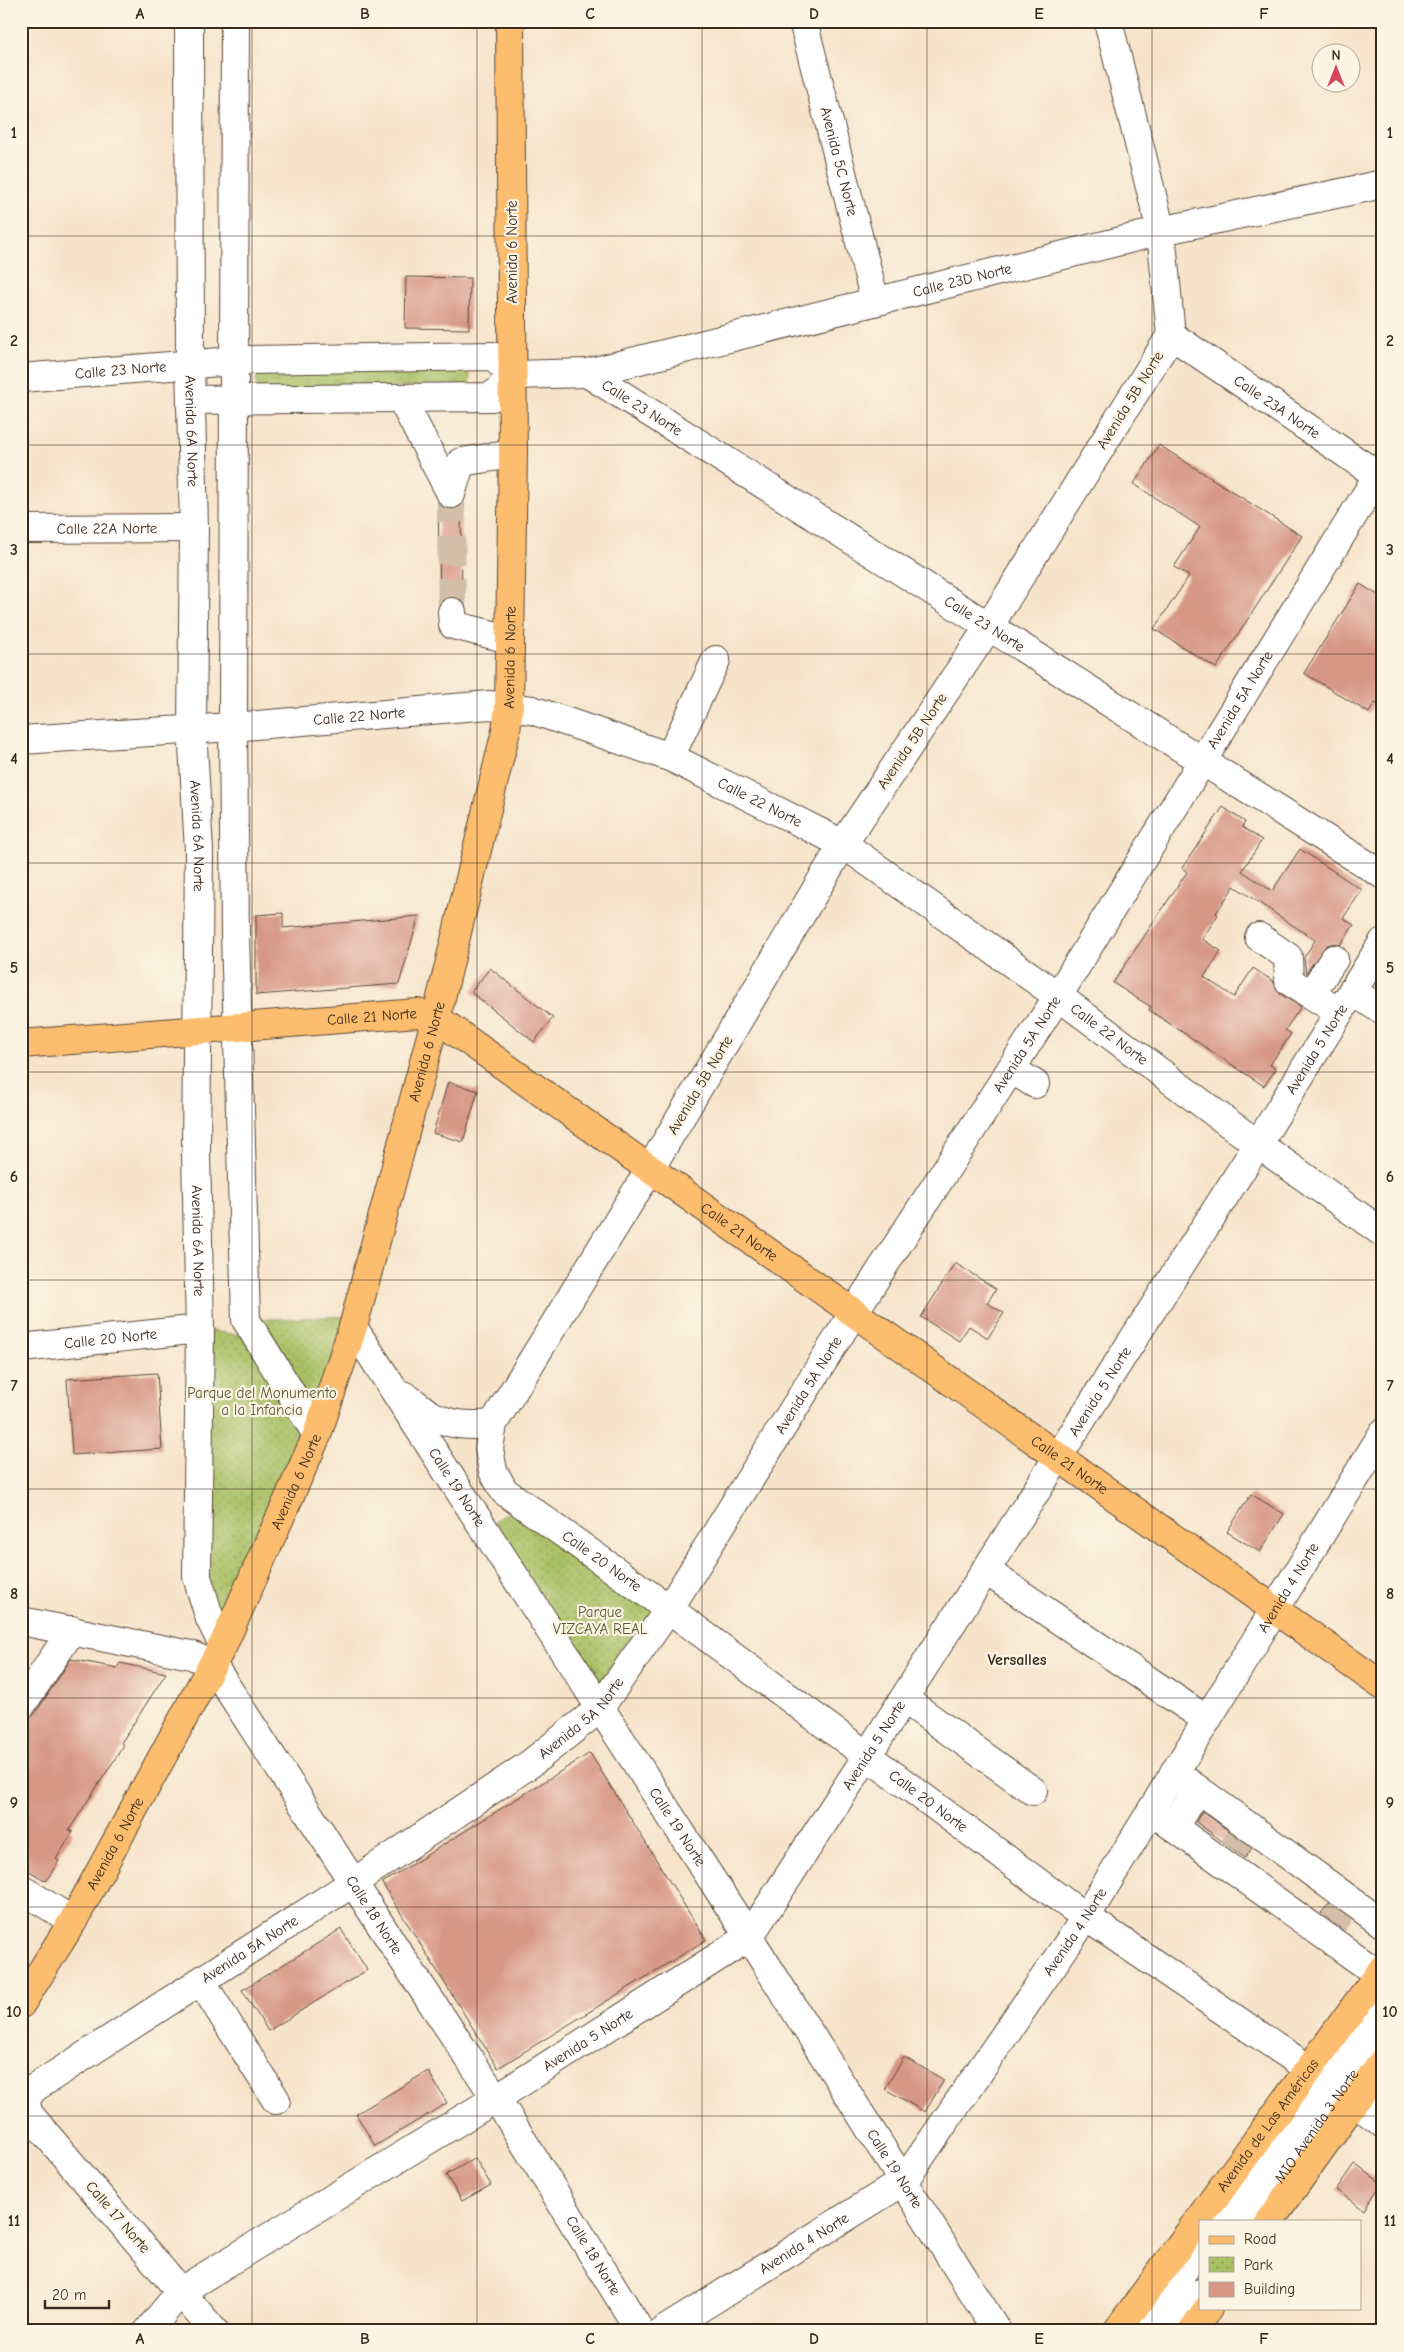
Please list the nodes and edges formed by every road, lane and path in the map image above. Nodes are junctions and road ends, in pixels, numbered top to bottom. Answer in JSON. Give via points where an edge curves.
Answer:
{"nodes":[{"id":1,"x":189,"y":21,"type":"edge"},
{"id":2,"x":235,"y":21,"type":"edge"},
{"id":3,"x":510,"y":21,"type":"edge"},
{"id":4,"x":803,"y":21,"type":"edge"},
{"id":5,"x":1108,"y":21,"type":"edge"},
{"id":6,"x":1383,"y":184,"type":"edge"},
{"id":7,"x":1161,"y":231,"type":"junction"},
{"id":8,"x":875,"y":301,"type":"junction"},
{"id":9,"x":1171,"y":335,"type":"junction"},
{"id":10,"x":234,"y":362,"type":"junction"},
{"id":11,"x":190,"y":365,"type":"junction"},
{"id":12,"x":587,"y":372,"type":"junction"},
{"id":13,"x":513,"y":375,"type":"junction"},
{"id":14,"x":21,"y":378,"type":"edge"},
{"id":15,"x":401,"y":398,"type":"junction"},
{"id":16,"x":234,"y":399,"type":"junction"},
{"id":17,"x":191,"y":400,"type":"junction"},
{"id":18,"x":513,"y":454,"type":"junction"},
{"id":19,"x":1381,"y":474,"type":"edge"},
{"id":20,"x":194,"y":528,"type":"junction"},
{"id":21,"x":21,"y":530,"type":"edge"},
{"id":22,"x":452,"y":612,"type":"tunnel mouth"},
{"id":23,"x":988,"y":628,"type":"junction"},
{"id":24,"x":509,"y":639,"type":"junction"},
{"id":25,"x":716,"y":660,"type":"dead end"},
{"id":26,"x":509,"y":706,"type":"junction"},
{"id":27,"x":233,"y":726,"type":"junction"},
{"id":28,"x":192,"y":728,"type":"junction"},
{"id":29,"x":21,"y":740,"type":"edge"},
{"id":30,"x":670,"y":757,"type":"junction"},
{"id":31,"x":1201,"y":761,"type":"junction"},
{"id":32,"x":843,"y":844,"type":"junction"},
{"id":33,"x":1383,"y":875,"type":"edge"},
{"id":34,"x":1259,"y":937,"type":"dead end"},
{"id":35,"x":1383,"y":942,"type":"edge"},
{"id":36,"x":1334,"y":959,"type":"dead end"},
{"id":37,"x":1311,"y":994,"type":"junction"},
{"id":38,"x":1058,"y":996,"type":"junction"},
{"id":39,"x":1345,"y":1001,"type":"junction"},
{"id":40,"x":1383,"y":1011,"type":"edge"},
{"id":41,"x":436,"y":1018,"type":"junction"},
{"id":42,"x":238,"y":1027,"type":"junction"},
{"id":43,"x":197,"y":1030,"type":"junction"},
{"id":44,"x":21,"y":1044,"type":"edge"},
{"id":45,"x":1011,"y":1069,"type":"junction"},
{"id":46,"x":1035,"y":1084,"type":"dead end"},
{"id":47,"x":1258,"y":1144,"type":"junction"},
{"id":48,"x":650,"y":1169,"type":"junction"},
{"id":49,"x":1383,"y":1233,"type":"edge"},
{"id":50,"x":854,"y":1312,"type":"junction"},
{"id":51,"x":353,"y":1327,"type":"junction"},
{"id":52,"x":200,"y":1329,"type":"junction"},
{"id":53,"x":21,"y":1348,"type":"edge"},
{"id":54,"x":394,"y":1390,"type":"junction"},
{"id":55,"x":493,"y":1424,"type":"junction"},
{"id":56,"x":1383,"y":1433,"type":"edge"},
{"id":57,"x":318,"y":1435,"type":"junction"},
{"id":58,"x":1057,"y":1458,"type":"junction"},
{"id":59,"x":504,"y":1491,"type":"joint"},
{"id":60,"x":528,"y":1509,"type":"junction"},
{"id":61,"x":500,"y":1553,"type":"junction"},
{"id":62,"x":985,"y":1570,"type":"junction"},
{"id":63,"x":669,"y":1609,"type":"junction"},
{"id":64,"x":1274,"y":1610,"type":"junction"},
{"id":65,"x":21,"y":1621,"type":"edge"},
{"id":66,"x":72,"y":1630,"type":"junction"},
{"id":67,"x":218,"y":1654,"type":"junction"},
{"id":68,"x":1383,"y":1686,"type":"edge"},
{"id":69,"x":904,"y":1699,"type":"junction"},
{"id":70,"x":21,"y":1706,"type":"edge"},
{"id":71,"x":599,"y":1709,"type":"junction"},
{"id":72,"x":1207,"y":1720,"type":"junction"},
{"id":73,"x":867,"y":1756,"type":"junction"},
{"id":74,"x":1174,"y":1772,"type":"junction"},
{"id":75,"x":1197,"y":1789,"type":"junction"},
{"id":76,"x":1033,"y":1792,"type":"dead end"},
{"id":77,"x":1151,"y":1810,"type":"junction"},
{"id":78,"x":1174,"y":1827,"type":"junction"},
{"id":79,"x":1237,"y":1843,"type":"junction"},
{"id":80,"x":1324,"y":1881,"type":"junction"},
{"id":81,"x":354,"y":1882,"type":"junction"},
{"id":82,"x":21,"y":1889,"type":"edge"},
{"id":83,"x":1338,"y":1915,"type":"junction"},
{"id":84,"x":1086,"y":1917,"type":"junction"},
{"id":85,"x":1299,"y":1917,"type":"junction"},
{"id":86,"x":73,"y":1920,"type":"junction"},
{"id":87,"x":1383,"y":1924,"type":"edge"},
{"id":88,"x":749,"y":1937,"type":"junction"},
{"id":89,"x":1381,"y":1978,"type":"edge"},
{"id":90,"x":200,"y":1981,"type":"junction"},
{"id":91,"x":21,"y":2004,"type":"edge"},
{"id":92,"x":1383,"y":2031,"type":"edge"},
{"id":93,"x":1383,"y":2061,"type":"edge"},
{"id":94,"x":1309,"y":2070,"type":"junction"},
{"id":95,"x":495,"y":2099,"type":"junction"},
{"id":96,"x":276,"y":2100,"type":"dead end"},
{"id":97,"x":25,"y":2101,"type":"joint"},
{"id":98,"x":1354,"y":2101,"type":"junction"},
{"id":99,"x":1383,"y":2124,"type":"edge"},
{"id":100,"x":904,"y":2181,"type":"junction"},
{"id":101,"x":1220,"y":2220,"type":"edge"},
{"id":102,"x":1251,"y":2220,"type":"edge"},
{"id":103,"x":1271,"y":2220,"type":"edge"},
{"id":104,"x":1199,"y":2248,"type":"edge"},
{"id":105,"x":181,"y":2291,"type":"junction"},
{"id":106,"x":1199,"y":2294,"type":"edge"},
{"id":107,"x":1207,"y":2310,"type":"edge"},
{"id":108,"x":148,"y":2331,"type":"edge"},
{"id":109,"x":214,"y":2331,"type":"edge"},
{"id":110,"x":640,"y":2331,"type":"edge"},
{"id":111,"x":662,"y":2331,"type":"edge"},
{"id":112,"x":997,"y":2331,"type":"edge"},
{"id":113,"x":1116,"y":2331,"type":"edge"},
{"id":114,"x":1141,"y":2331,"type":"edge"},
{"id":115,"x":1174,"y":2331,"type":"edge"},
{"id":116,"x":1192,"y":2331,"type":"edge"}],
"edges":[{"from":1,"to":11,"type":"street","name":"Avenida 6A Norte"},
{"from":2,"to":10,"type":"street"},
{"from":3,"to":13,"type":"main road","name":"Avenida 6 Norte"},
{"from":4,"to":8,"type":"street","name":"Avenida 5C Norte"},
{"from":5,"to":7,"type":"street","name":"Avenida 5B Norte"},
{"from":6,"to":7,"type":"street","name":"Calle 23D Norte"},
{"from":7,"to":8,"type":"street","name":"Calle 23D Norte"},
{"from":7,"to":9,"type":"street","name":"Avenida 5B Norte"},
{"from":8,"to":12,"type":"street","name":"Calle 23D Norte"},
{"from":9,"to":19,"type":"street","name":"Calle 23A Norte"},
{"from":9,"to":23,"type":"street","name":"Avenida 5B Norte"},
{"from":10,"to":11,"type":"street","name":"Calle 23 Norte"},
{"from":10,"to":13,"type":"street","name":"Calle 23 Norte","via":[[492,356]]},
{"from":10,"to":16,"type":"street"},
{"from":11,"to":14,"type":"street","name":"Calle 23 Norte"},
{"from":11,"to":17,"type":"street","name":"Avenida 6A Norte"},
{"from":12,"to":13,"type":"street","name":"Calle 23D Norte"},
{"from":12,"to":23,"type":"street","name":"Calle 23 Norte"},
{"from":13,"to":15,"type":"street","via":[[492,396]]},
{"from":13,"to":18,"type":"main road","name":"Avenida 6 Norte"},
{"from":15,"to":16,"type":"street"},
{"from":15,"to":18,"type":"street","via":[[452,494],[461,462]]},
{"from":16,"to":17,"type":"street"},
{"from":16,"to":27,"type":"street"},
{"from":17,"to":20,"type":"street","name":"Avenida 6A Norte"},
{"from":18,"to":24,"type":"main road","name":"Avenida 6 Norte"},
{"from":19,"to":31,"type":"street","name":"Avenida 5A Norte"},
{"from":20,"to":21,"type":"street","name":"Calle 22A Norte"},
{"from":20,"to":28,"type":"street","name":"Avenida 6A Norte"},
{"from":22,"to":24,"type":"street","via":[[452,625]]},
{"from":23,"to":31,"type":"street","name":"Calle 23 Norte"},
{"from":23,"to":32,"type":"street","name":"Avenida 5B Norte"},
{"from":24,"to":26,"type":"main road","name":"Avenida 6 Norte"},
{"from":25,"to":30,"type":"street"},
{"from":26,"to":27,"type":"street","name":"Calle 22 Norte"},
{"from":26,"to":30,"type":"street","name":"Calle 22 Norte","via":[[532,710]]},
{"from":26,"to":41,"type":"main road","name":"Avenida 6 Norte","via":[[506,731]]},
{"from":27,"to":28,"type":"street","name":"Calle 22 Norte"},
{"from":27,"to":42,"type":"street"},
{"from":28,"to":29,"type":"street","name":"Calle 22 Norte"},
{"from":28,"to":43,"type":"street","name":"Avenida 6A Norte","via":[[199,851]]},
{"from":30,"to":32,"type":"street","name":"Calle 22 Norte"},
{"from":31,"to":33,"type":"street","name":"Calle 23 Norte"},
{"from":31,"to":38,"type":"street","name":"Avenida 5A Norte"},
{"from":32,"to":38,"type":"street","name":"Calle 22 Norte"},
{"from":32,"to":48,"type":"street","name":"Avenida 5B Norte"},
{"from":34,"to":37,"type":"street","via":[[1288,957],[1289,981]]},
{"from":35,"to":39,"type":"street","name":"Avenida 5 Norte"},
{"from":36,"to":37,"type":"street"},
{"from":37,"to":39,"type":"street"},
{"from":38,"to":45,"type":"street","name":"Avenida 5A Norte"},
{"from":38,"to":47,"type":"street","name":"Calle 22 Norte"},
{"from":39,"to":40,"type":"street"},
{"from":39,"to":47,"type":"street","name":"Avenida 5 Norte"},
{"from":41,"to":42,"type":"main road","name":"Calle 21 Norte","via":[[418,1013]]},
{"from":41,"to":48,"type":"main road","name":"Calle 21 Norte"},
{"from":41,"to":51,"type":"main road","name":"Avenida 6 Norte"},
{"from":42,"to":43,"type":"main road","name":"Calle 21 Norte"},
{"from":42,"to":57,"type":"street","via":[[246,1320]]},
{"from":43,"to":44,"type":"main road","name":"Calle 21 Norte"},
{"from":43,"to":52,"type":"street","name":"Avenida 6A Norte"},
{"from":45,"to":46,"type":"street"},
{"from":45,"to":50,"type":"street","name":"Avenida 5A Norte"},
{"from":47,"to":49,"type":"street","name":"Calle 22 Norte"},
{"from":47,"to":58,"type":"street","name":"Avenida 5 Norte"},
{"from":48,"to":50,"type":"main road","name":"Calle 21 Norte"},
{"from":48,"to":55,"type":"street","name":"Avenida 5B Norte"},
{"from":50,"to":58,"type":"main road","name":"Calle 21 Norte"},
{"from":50,"to":63,"type":"street","name":"Avenida 5A Norte"},
{"from":51,"to":54,"type":"street","name":"Calle 19 Norte"},
{"from":51,"to":57,"type":"main road","name":"Avenida 6 Norte"},
{"from":52,"to":53,"type":"street","name":"Calle 20 Norte"},
{"from":52,"to":67,"type":"street","name":"Avenida 6A Norte","via":[[197,1577]]},
{"from":54,"to":55,"type":"street","via":[[417,1402],[428,1413],[449,1422],[468,1426]]},
{"from":54,"to":61,"type":"street","name":"Calle 19 Norte"},
{"from":55,"to":59,"type":"street","name":"Avenida 5B Norte","via":[[489,1449],[493,1471]]},
{"from":56,"to":64,"type":"street","name":"Avenida 4 Norte"},
{"from":57,"to":67,"type":"main road","name":"Avenida 6 Norte"},
{"from":58,"to":62,"type":"street","name":"Avenida 5 Norte"},
{"from":58,"to":64,"type":"main road","name":"Calle 21 Norte"},
{"from":59,"to":60,"type":"street","name":"Calle 20 Norte"},
{"from":60,"to":61,"type":"street","via":[[513,1510],[494,1523],[493,1535]]},
{"from":60,"to":63,"type":"street","name":"Calle 20 Norte"},
{"from":61,"to":71,"type":"street","name":"Calle 19 Norte"},
{"from":62,"to":69,"type":"street","name":"Avenida 5 Norte"},
{"from":62,"to":72,"type":"street"},
{"from":63,"to":71,"type":"street","name":"Avenida 5A Norte"},
{"from":63,"to":73,"type":"street","name":"Calle 20 Norte"},
{"from":64,"to":68,"type":"main road","name":"Calle 21 Norte"},
{"from":64,"to":72,"type":"street","name":"Avenida 4 Norte"},
{"from":65,"to":66,"type":"street"},
{"from":66,"to":67,"type":"street","via":[[191,1655]]},
{"from":66,"to":70,"type":"street"},
{"from":67,"to":81,"type":"street","name":"Calle 18 Norte"},
{"from":67,"to":86,"type":"main road","name":"Avenida 6 Norte"},
{"from":69,"to":73,"type":"street","name":"Avenida 5 Norte"},
{"from":69,"to":76,"type":"street"},
{"from":71,"to":81,"type":"street","name":"Avenida 5A Norte","via":[[530,1764]]},
{"from":71,"to":88,"type":"street","name":"Calle 19 Norte"},
{"from":72,"to":74,"type":"street","name":"Avenida 4 Norte"},
{"from":73,"to":84,"type":"street","name":"Calle 20 Norte"},
{"from":73,"to":88,"type":"street","name":"Avenida 5 Norte"},
{"from":74,"to":75,"type":"street"},
{"from":74,"to":77,"type":"street","name":"Avenida 4 Norte"},
{"from":75,"to":78,"type":"street"},
{"from":75,"to":79,"type":"street"},
{"from":77,"to":78,"type":"street"},
{"from":77,"to":84,"type":"street","name":"Avenida 4 Norte"},
{"from":78,"to":79,"type":"street"},
{"from":79,"to":80,"type":"street"},
{"from":79,"to":85,"type":"street"},
{"from":80,"to":83,"type":"street"},
{"from":80,"to":85,"type":"street"},
{"from":81,"to":90,"type":"street","name":"Avenida 5A Norte"},
{"from":81,"to":95,"type":"street","name":"Calle 18 Norte"},
{"from":82,"to":86,"type":"street"},
{"from":83,"to":85,"type":"street"},
{"from":83,"to":87,"type":"street"},
{"from":83,"to":89,"type":"street"},
{"from":84,"to":94,"type":"street","name":"Calle 20 Norte"},
{"from":84,"to":100,"type":"street","name":"Avenida 4 Norte"},
{"from":86,"to":91,"type":"main road","name":"Avenida 6 Norte"},
{"from":88,"to":95,"type":"street","name":"Avenida 5 Norte"},
{"from":88,"to":100,"type":"street","name":"Calle 19 Norte"},
{"from":89,"to":94,"type":"main road","name":"Avenida de Las Américas"},
{"from":89,"to":101,"type":"street","name":"MIO Avenida 3 Norte"},
{"from":90,"to":96,"type":"street"},
{"from":90,"to":97,"type":"street","name":"Avenida 5A Norte","via":[[33,2089]]},
{"from":92,"to":102,"type":"street","name":"MIO Avenida 3 Norte"},
{"from":93,"to":98,"type":"main road"},
{"from":94,"to":113,"type":"main road","name":"Avenida de Las Américas"},
{"from":95,"to":105,"type":"street","name":"Avenida 5 Norte"},
{"from":95,"to":110,"type":"street","name":"Calle 18 Norte"},
{"from":97,"to":105,"type":"street","name":"Calle 17 Norte","via":[[29,2114]]},
{"from":98,"to":99,"type":"street"},
{"from":98,"to":103,"type":"main road"},
{"from":100,"to":111,"type":"street","name":"Avenida 4 Norte"},
{"from":100,"to":112,"type":"street","name":"Calle 19 Norte"},
{"from":104,"to":114,"type":"street"},
{"from":105,"to":108,"type":"street","name":"Avenida 5 Norte"},
{"from":105,"to":109,"type":"street","name":"Calle 17 Norte"},
{"from":106,"to":115,"type":"street"},
{"from":107,"to":116,"type":"main road"}]}
